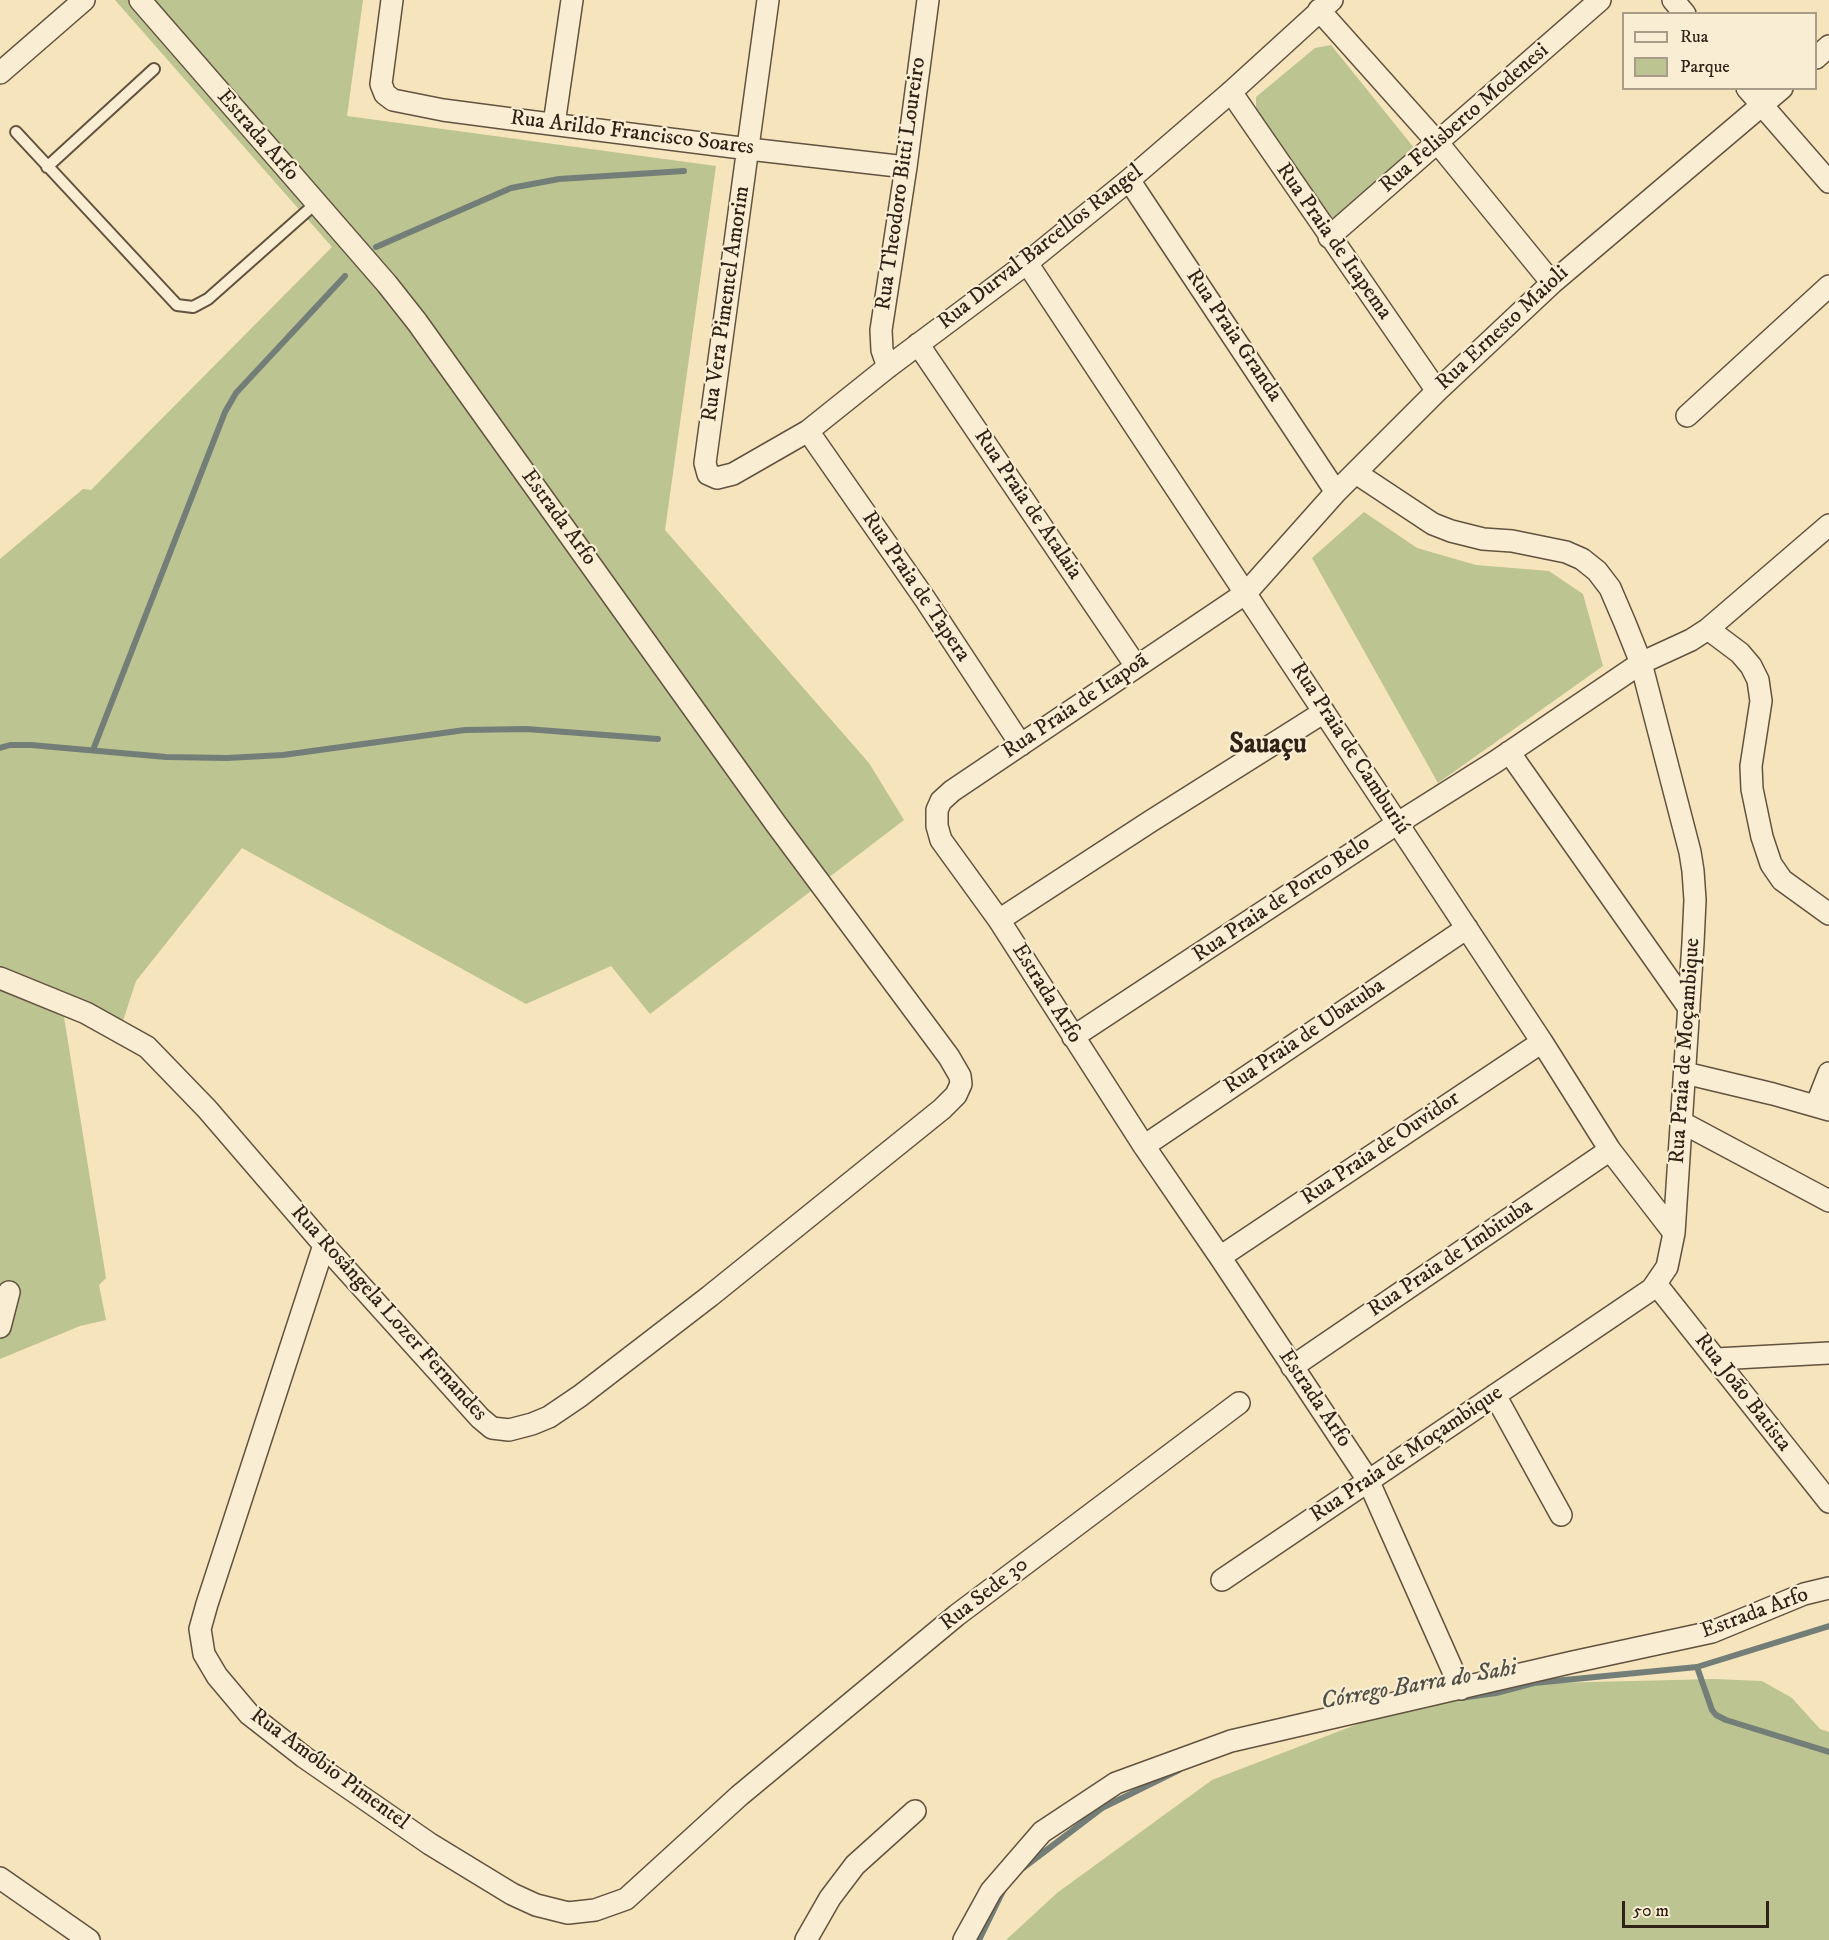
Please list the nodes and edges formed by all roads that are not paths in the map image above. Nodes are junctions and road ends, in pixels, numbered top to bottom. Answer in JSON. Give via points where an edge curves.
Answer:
{"nodes":[{"id":1,"x":84,"y":0,"type":"edge"},
{"id":2,"x":140,"y":0,"type":"edge"},
{"id":3,"x":392,"y":0,"type":"edge"},
{"id":4,"x":572,"y":0,"type":"edge"},
{"id":5,"x":768,"y":0,"type":"edge"},
{"id":6,"x":928,"y":0,"type":"edge"},
{"id":7,"x":1600,"y":0,"type":"edge"},
{"id":8,"x":1674,"y":0,"type":"edge"},
{"id":9,"x":1325,"y":5,"type":"edge"},
{"id":10,"x":1683,"y":12,"type":"edge"},
{"id":11,"x":1829,"y":46,"type":"edge"},
{"id":12,"x":1817,"y":56,"type":"edge"},
{"id":13,"x":154,"y":69,"type":"dead end"},
{"id":14,"x":0,"y":73,"type":"edge"},
{"id":15,"x":1749,"y":90,"type":"edge"},
{"id":16,"x":1780,"y":90,"type":"edge"},
{"id":17,"x":1231,"y":92,"type":"junction"},
{"id":18,"x":1762,"y":106,"type":"junction"},
{"id":19,"x":554,"y":124,"type":"junction"},
{"id":20,"x":16,"y":132,"type":"dead end"},
{"id":21,"x":1437,"y":142,"type":"junction"},
{"id":22,"x":749,"y":149,"type":"junction"},
{"id":23,"x":47,"y":167,"type":"junction"},
{"id":24,"x":906,"y":167,"type":"junction"},
{"id":25,"x":1129,"y":180,"type":"junction"},
{"id":26,"x":1829,"y":182,"type":"edge"},
{"id":27,"x":315,"y":204,"type":"junction"},
{"id":28,"x":1329,"y":237,"type":"junction"},
{"id":29,"x":1027,"y":263,"type":"junction"},
{"id":30,"x":1552,"y":283,"type":"junction"},
{"id":31,"x":1829,"y":286,"type":"edge"},
{"id":32,"x":918,"y":344,"type":"junction"},
{"id":33,"x":888,"y":367,"type":"junction"},
{"id":34,"x":1437,"y":391,"type":"junction"},
{"id":35,"x":1687,"y":416,"type":"dead end"},
{"id":36,"x":808,"y":431,"type":"junction"},
{"id":37,"x":1356,"y":473,"type":"junction"},
{"id":38,"x":733,"y":474,"type":"joint"},
{"id":39,"x":1336,"y":492,"type":"junction"},
{"id":40,"x":1829,"y":525,"type":"edge"},
{"id":41,"x":1246,"y":593,"type":"junction"},
{"id":42,"x":1708,"y":629,"type":"junction"},
{"id":43,"x":1641,"y":663,"type":"junction"},
{"id":44,"x":1136,"y":666,"type":"junction"},
{"id":45,"x":1324,"y":712,"type":"junction"},
{"id":46,"x":1021,"y":745,"type":"junction"},
{"id":47,"x":1509,"y":752,"type":"junction"},
{"id":48,"x":1398,"y":823,"type":"junction"},
{"id":49,"x":941,"y":840,"type":"joint"},
{"id":50,"x":1829,"y":914,"type":"edge"},
{"id":51,"x":999,"y":920,"type":"junction"},
{"id":52,"x":1467,"y":928,"type":"junction"},
{"id":53,"x":0,"y":978,"type":"edge"},
{"id":54,"x":1689,"y":1008,"type":"junction"},
{"id":55,"x":1073,"y":1037,"type":"junction"},
{"id":56,"x":1542,"y":1042,"type":"junction"},
{"id":57,"x":949,"y":1057,"type":"joint"},
{"id":58,"x":1685,"y":1073,"type":"junction"},
{"id":59,"x":1829,"y":1073,"type":"edge"},
{"id":60,"x":1823,"y":1108,"type":"edge"},
{"id":61,"x":1682,"y":1122,"type":"junction"},
{"id":62,"x":1144,"y":1146,"type":"junction"},
{"id":63,"x":1610,"y":1150,"type":"junction"},
{"id":64,"x":1829,"y":1201,"type":"edge"},
{"id":65,"x":1674,"y":1233,"type":"junction"},
{"id":66,"x":324,"y":1245,"type":"junction"},
{"id":67,"x":1220,"y":1257,"type":"junction"},
{"id":68,"x":1656,"y":1284,"type":"junction"},
{"id":69,"x":9,"y":1292,"type":"dead end"},
{"id":70,"x":0,"y":1327,"type":"edge"},
{"id":71,"x":1829,"y":1353,"type":"edge"},
{"id":72,"x":1716,"y":1359,"type":"junction"},
{"id":73,"x":1292,"y":1367,"type":"junction"},
{"id":74,"x":1495,"y":1395,"type":"junction"},
{"id":75,"x":1239,"y":1403,"type":"dead end"},
{"id":76,"x":1368,"y":1480,"type":"junction"},
{"id":77,"x":1829,"y":1502,"type":"edge"},
{"id":78,"x":1561,"y":1515,"type":"dead end"},
{"id":79,"x":1222,"y":1581,"type":"dead end"},
{"id":80,"x":1829,"y":1588,"type":"edge"},
{"id":81,"x":1461,"y":1689,"type":"junction"},
{"id":82,"x":739,"y":1796,"type":"joint"},
{"id":83,"x":915,"y":1811,"type":"dead end"},
{"id":84,"x":0,"y":1878,"type":"edge"},
{"id":85,"x":89,"y":1940,"type":"edge"},
{"id":86,"x":806,"y":1940,"type":"edge"},
{"id":87,"x":964,"y":1940,"type":"edge"}],
"edges":[{"from":1,"to":14,"type":"street"},
{"from":2,"to":27,"type":"street","name":"Estrada Arfo"},
{"from":3,"to":19,"type":"street","name":"Rua Arildo Francisco Soares","via":[[382,90],[393,100]]},
{"from":4,"to":19,"type":"street"},
{"from":5,"to":22,"type":"street","name":"Rua Vera Pimentel Amorim"},
{"from":6,"to":24,"type":"street","name":"Rua Theodoro Bitti Loureiro"},
{"from":7,"to":21,"type":"street","name":"Rua Felisberto Modenesi"},
{"from":8,"to":10,"type":"street"},
{"from":9,"to":17,"type":"street","name":"Rua Durval Barcellos Rangel"},
{"from":9,"to":21,"type":"street"},
{"from":11,"to":12,"type":"street"},
{"from":13,"to":23,"type":"lane"},
{"from":15,"to":18,"type":"street"},
{"from":16,"to":18,"type":"street","name":"Rua Ernesto Maioli"},
{"from":17,"to":25,"type":"street","name":"Rua Durval Barcellos Rangel"},
{"from":17,"to":28,"type":"street","name":"Rua Praia de Itapema"},
{"from":18,"to":26,"type":"street"},
{"from":18,"to":30,"type":"street","name":"Rua Ernesto Maioli"},
{"from":19,"to":22,"type":"street","name":"Rua Arildo Francisco Soares"},
{"from":20,"to":23,"type":"lane"},
{"from":21,"to":28,"type":"street","name":"Rua Felisberto Modenesi"},
{"from":21,"to":30,"type":"street"},
{"from":22,"to":24,"type":"street","name":"Rua Arildo Francisco Soares"},
{"from":22,"to":38,"type":"street","name":"Rua Vera Pimentel Amorim","via":[[705,463],[713,477]]},
{"from":23,"to":27,"type":"lane","via":[[177,305],[193,307],[208,299]]},
{"from":24,"to":33,"type":"street","name":"Rua Theodoro Bitti Loureiro","via":[[880,330]]},
{"from":25,"to":29,"type":"street","name":"Rua Durval Barcellos Rangel"},
{"from":25,"to":39,"type":"street","name":"Rua Praia Granda"},
{"from":27,"to":57,"type":"street","name":"Estrada Arfo","via":[[417,322],[776,824]]},
{"from":28,"to":34,"type":"street","name":"Rua Praia de Itapema"},
{"from":29,"to":32,"type":"street","name":"Rua Durval Barcellos Rangel"},
{"from":29,"to":41,"type":"street","name":"Rua Praia de Camburiú"},
{"from":30,"to":34,"type":"street","name":"Rua Ernesto Maioli"},
{"from":31,"to":35,"type":"street"},
{"from":32,"to":33,"type":"street","name":"Rua Durval Barcellos Rangel"},
{"from":32,"to":44,"type":"street","name":"Rua Praia de Atalaia"},
{"from":33,"to":36,"type":"street","name":"Rua Durval Barcellos Rangel"},
{"from":34,"to":37,"type":"street","name":"Rua Ernesto Maioli"},
{"from":36,"to":38,"type":"street","name":"Rua Durval Barcellos Rangel"},
{"from":36,"to":46,"type":"street","name":"Rua Praia de Tapera"},
{"from":37,"to":39,"type":"street","name":"Rua Ernesto Maioli"},
{"from":37,"to":43,"type":"street","name":"Rua Praia de Moçambique","via":[[1433,524],[1451,531],[1566,552],[1582,559],[1610,588]]},
{"from":39,"to":41,"type":"street","name":"Rua Ernesto Maioli"},
{"from":40,"to":42,"type":"street","name":"Rua Praia de Porto Belo"},
{"from":41,"to":44,"type":"street","name":"Rua Praia de Itapoã"},
{"from":41,"to":45,"type":"street","name":"Rua Praia de Camburiú"},
{"from":42,"to":43,"type":"street","name":"Rua Praia de Porto Belo"},
{"from":42,"to":50,"type":"street","via":[[1740,653],[1758,680],[1761,701],[1751,766],[1752,789],[1771,864],[1782,880]]},
{"from":43,"to":47,"type":"street","name":"Rua Praia de Porto Belo"},
{"from":43,"to":54,"type":"street","name":"Rua Praia de Moçambique","via":[[1693,871]]},
{"from":44,"to":46,"type":"street","name":"Rua Praia de Itapoã"},
{"from":45,"to":48,"type":"street","name":"Rua Praia de Camburiú"},
{"from":45,"to":51,"type":"street"},
{"from":46,"to":49,"type":"street","name":"Rua Praia de Itapoã","via":[[941,801],[936,818]]},
{"from":47,"to":48,"type":"street","name":"Rua Praia de Porto Belo"},
{"from":47,"to":54,"type":"street"},
{"from":48,"to":52,"type":"street","name":"Rua Praia de Camburiú"},
{"from":48,"to":55,"type":"street","name":"Rua Praia de Porto Belo"},
{"from":49,"to":51,"type":"street","name":"Estrada Arfo"},
{"from":51,"to":55,"type":"street","name":"Estrada Arfo"},
{"from":52,"to":56,"type":"street","name":"Rua Praia de Camburiú"},
{"from":52,"to":62,"type":"street","name":"Rua Praia de Ubatuba"},
{"from":53,"to":66,"type":"street","name":"Rua Rosângela Lozer Fernandes","via":[[86,1013],[147,1047],[207,1109]]},
{"from":54,"to":58,"type":"street","name":"Rua Praia de Moçambique"},
{"from":55,"to":62,"type":"street","name":"Estrada Arfo"},
{"from":56,"to":63,"type":"street","name":"Rua Praia de Camburiú"},
{"from":56,"to":67,"type":"street","name":"Rua Praia de Ouvidor"},
{"from":57,"to":66,"type":"street","name":"Rua Rosângela Lozer Fernandes","via":[[961,1084],[942,1109],[691,1311],[580,1396],[532,1424],[509,1430],[492,1428],[480,1418]]},
{"from":58,"to":60,"type":"street"},
{"from":58,"to":61,"type":"street","name":"Rua Praia de Moçambique"},
{"from":59,"to":60,"type":"street"},
{"from":61,"to":64,"type":"street"},
{"from":61,"to":65,"type":"street","name":"Rua Praia de Moçambique"},
{"from":62,"to":67,"type":"street","name":"Estrada Arfo"},
{"from":63,"to":65,"type":"street","name":"Rua Praia de Camburiú"},
{"from":63,"to":73,"type":"street","name":"Rua Praia de Imbituba"},
{"from":65,"to":68,"type":"street","name":"Rua Praia de Moçambique","via":[[1668,1268]]},
{"from":66,"to":82,"type":"street","name":"Rua Amóbio Pimentel","via":[[200,1629],[204,1654],[217,1676],[249,1714],[430,1844],[512,1894],[568,1913],[595,1910],[626,1899]]},
{"from":67,"to":73,"type":"street","name":"Estrada Arfo"},
{"from":68,"to":72,"type":"street","name":"Rua João Batista"},
{"from":68,"to":74,"type":"street","name":"Rua Praia de Moçambique"},
{"from":69,"to":70,"type":"street"},
{"from":71,"to":72,"type":"street"},
{"from":72,"to":77,"type":"street","name":"Rua João Batista"},
{"from":73,"to":76,"type":"street","name":"Estrada Arfo"},
{"from":74,"to":76,"type":"street","name":"Rua Praia de Moçambique"},
{"from":74,"to":78,"type":"street"},
{"from":75,"to":82,"type":"street","name":"Rua Sede 30","via":[[957,1615]]},
{"from":76,"to":79,"type":"street","name":"Rua Praia de Moçambique"},
{"from":76,"to":81,"type":"street","name":"Estrada Arfo"},
{"from":80,"to":81,"type":"street","name":"Estrada Arfo","via":[[1804,1594],[1712,1632]]},
{"from":81,"to":87,"type":"street","via":[[1231,1741],[1116,1782],[1042,1832],[991,1891]]},
{"from":83,"to":86,"type":"street","via":[[855,1865]]},
{"from":84,"to":85,"type":"street"}]}
